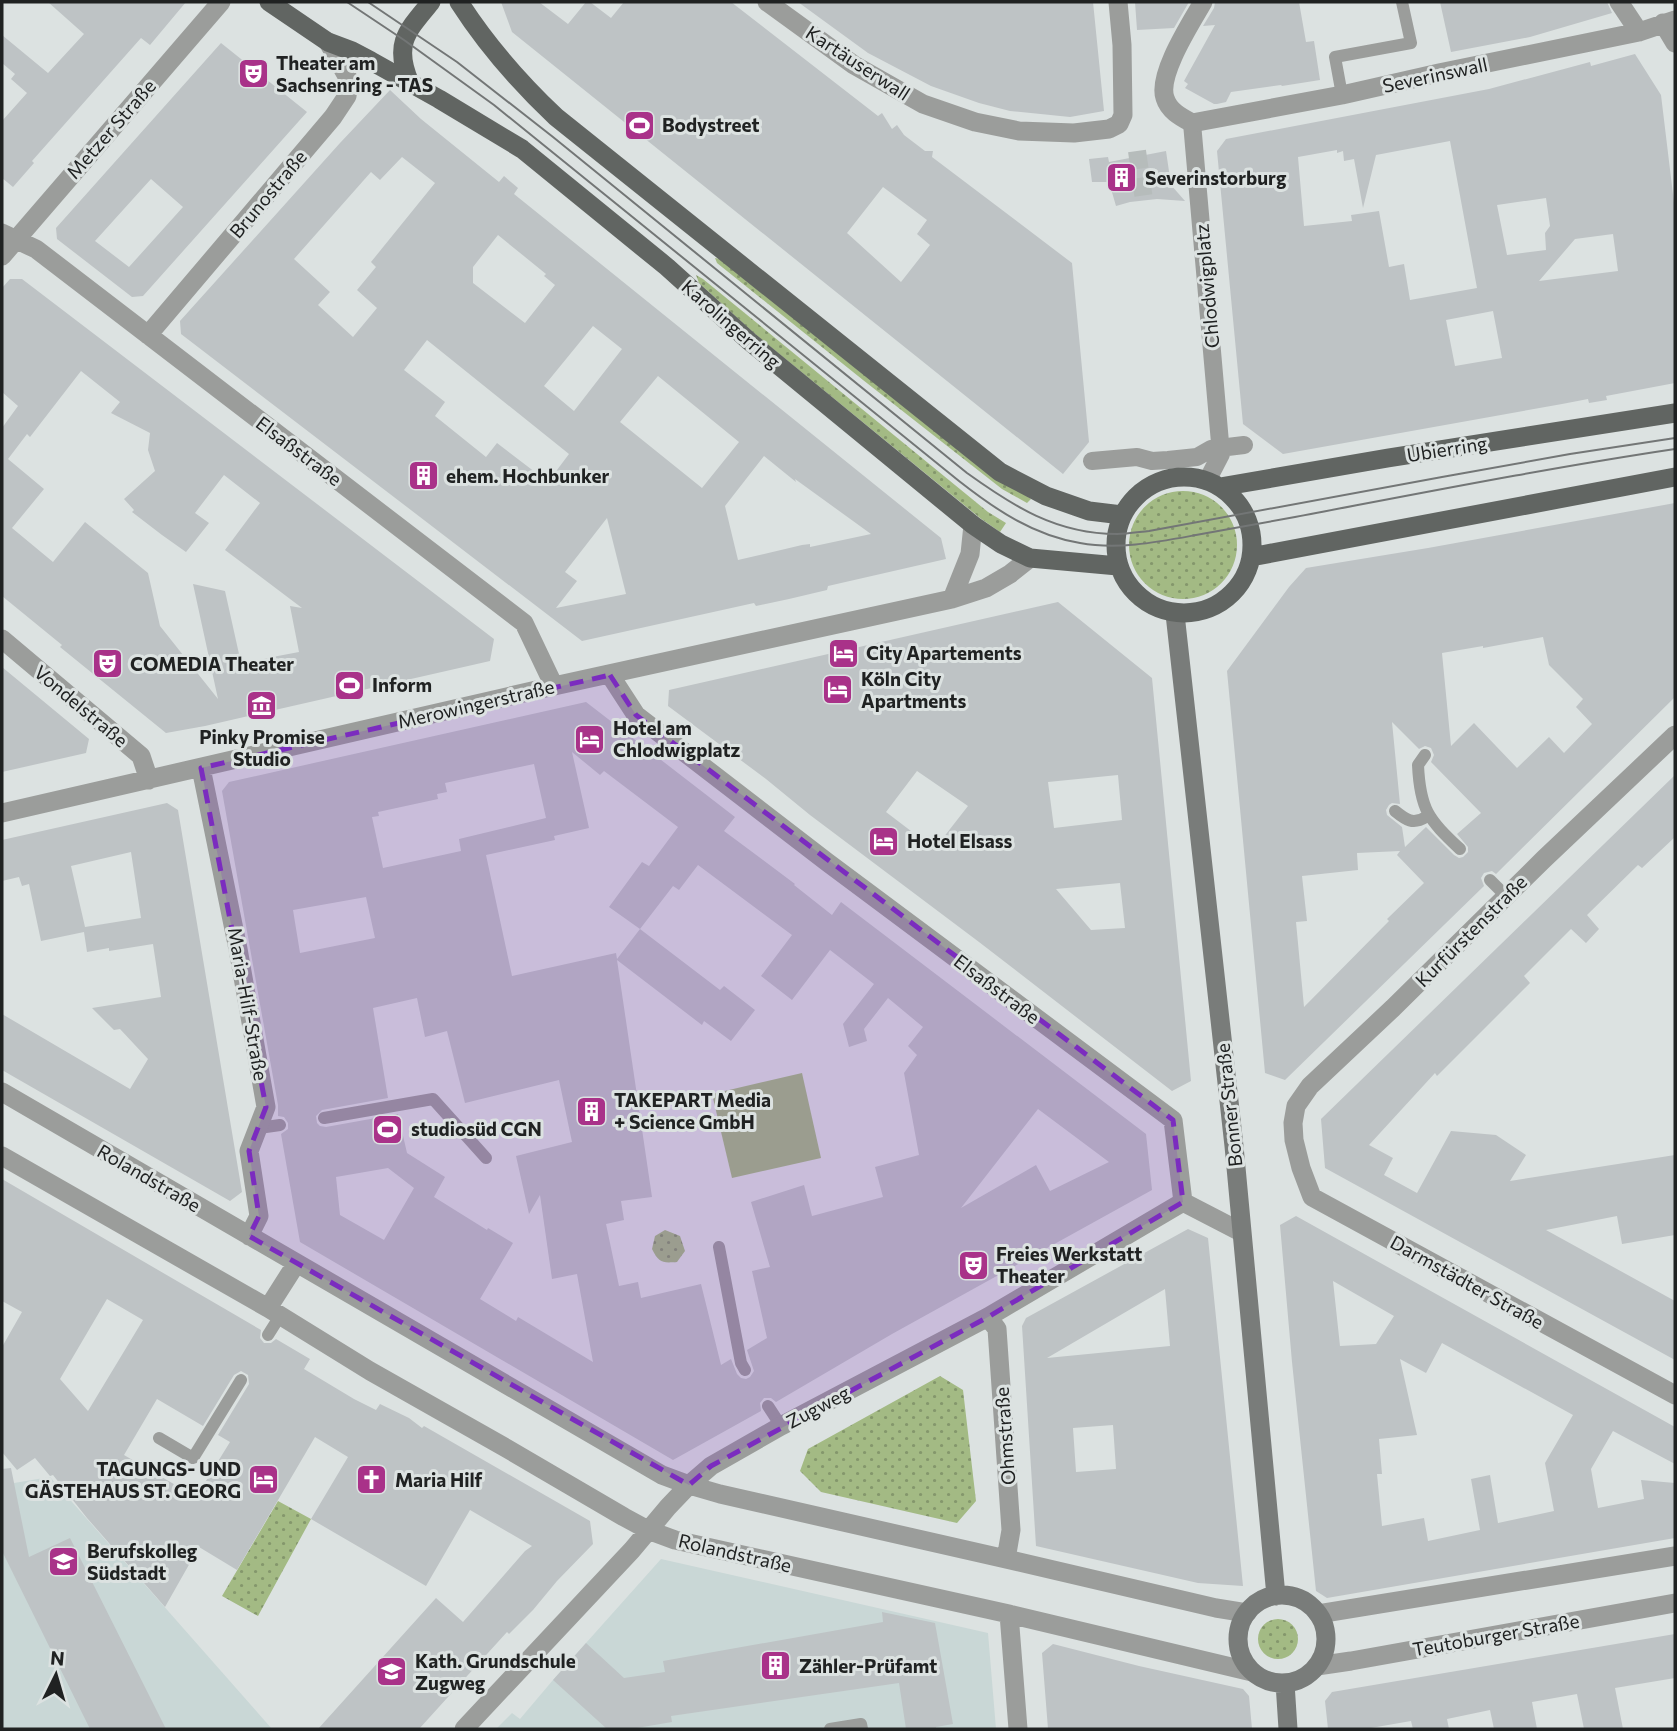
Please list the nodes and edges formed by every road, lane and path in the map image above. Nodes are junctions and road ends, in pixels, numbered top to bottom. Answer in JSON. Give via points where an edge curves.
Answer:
{"nodes":[{"id":1,"x":221,"y":2,"type":"edge"},
{"id":2,"x":269,"y":2,"type":"edge"},
{"id":3,"x":431,"y":2,"type":"edge"},
{"id":4,"x":459,"y":2,"type":"edge"},
{"id":5,"x":767,"y":2,"type":"edge"},
{"id":6,"x":1118,"y":2,"type":"edge"},
{"id":7,"x":1203,"y":2,"type":"edge"},
{"id":8,"x":1402,"y":2,"type":"edge"},
{"id":9,"x":1619,"y":2,"type":"edge"},
{"id":10,"x":1669,"y":21,"type":"edge"},
{"id":11,"x":1639,"y":32,"type":"junction"},
{"id":12,"x":328,"y":42,"type":"junction"},
{"id":13,"x":1675,"y":43,"type":"edge"},
{"id":14,"x":410,"y":83,"type":"junction"},
{"id":15,"x":1342,"y":95,"type":"junction"},
{"id":16,"x":1192,"y":123,"type":"junction"},
{"id":17,"x":9,"y":236,"type":"edge"},
{"id":18,"x":2,"y":256,"type":"edge"},
{"id":19,"x":148,"y":335,"type":"junction"},
{"id":20,"x":1675,"y":413,"type":"edge"},
{"id":21,"x":1244,"y":445,"type":"dead end"},
{"id":22,"x":1221,"y":448,"type":"junction"},
{"id":23,"x":1092,"y":461,"type":"dead end"},
{"id":24,"x":1675,"y":477,"type":"edge"},
{"id":25,"x":1214,"y":484,"type":"junction"},
{"id":26,"x":1122,"y":515,"type":"junction"},
{"id":27,"x":973,"y":526,"type":"junction"},
{"id":28,"x":1251,"y":557,"type":"junction"},
{"id":29,"x":1030,"y":558,"type":"junction"},
{"id":30,"x":1118,"y":566,"type":"junction"},
{"id":31,"x":952,"y":599,"type":"junction"},
{"id":32,"x":1175,"y":614,"type":"junction"},
{"id":33,"x":2,"y":639,"type":"edge"},
{"id":34,"x":610,"y":675,"type":"junction"},
{"id":35,"x":554,"y":686,"type":"junction"},
{"id":36,"x":1675,"y":735,"type":"edge"},
{"id":37,"x":1425,"y":755,"type":"dead end"},
{"id":38,"x":201,"y":768,"type":"junction"},
{"id":39,"x":149,"y":780,"type":"junction"},
{"id":40,"x":1395,"y":811,"type":"dead end"},
{"id":41,"x":2,"y":813,"type":"edge"},
{"id":42,"x":1426,"y":817,"type":"dead end"},
{"id":43,"x":1460,"y":849,"type":"dead end"},
{"id":44,"x":1490,"y":880,"type":"dead end"},
{"id":45,"x":1506,"y":896,"type":"junction"},
{"id":46,"x":2,"y":1092,"type":"edge"},
{"id":47,"x":324,"y":1118,"type":"dead end"},
{"id":48,"x":279,"y":1125,"type":"dead end"},
{"id":49,"x":259,"y":1128,"type":"junction"},
{"id":50,"x":1294,"y":1140,"type":"joint"},
{"id":51,"x":2,"y":1156,"type":"edge"},
{"id":52,"x":486,"y":1158,"type":"dead end"},
{"id":53,"x":1183,"y":1202,"type":"junction"},
{"id":54,"x":1241,"y":1232,"type":"junction"},
{"id":55,"x":248,"y":1236,"type":"junction"},
{"id":56,"x":719,"y":1247,"type":"dead end"},
{"id":57,"x":296,"y":1264,"type":"junction"},
{"id":58,"x":274,"y":1312,"type":"junction"},
{"id":59,"x":988,"y":1317,"type":"junction"},
{"id":60,"x":268,"y":1335,"type":"dead end"},
{"id":61,"x":745,"y":1370,"type":"dead end"},
{"id":62,"x":241,"y":1380,"type":"dead end"},
{"id":63,"x":1675,"y":1395,"type":"edge"},
{"id":64,"x":768,"y":1406,"type":"dead end"},
{"id":65,"x":781,"y":1426,"type":"junction"},
{"id":66,"x":159,"y":1438,"type":"dead end"},
{"id":67,"x":689,"y":1485,"type":"junction"},
{"id":68,"x":648,"y":1530,"type":"junction"},
{"id":69,"x":1675,"y":1556,"type":"edge"},
{"id":70,"x":1006,"y":1559,"type":"junction"},
{"id":71,"x":1276,"y":1596,"type":"junction"},
{"id":72,"x":1675,"y":1603,"type":"edge"},
{"id":73,"x":1247,"y":1613,"type":"junction"},
{"id":74,"x":1009,"y":1614,"type":"junction"},
{"id":75,"x":1318,"y":1614,"type":"junction"},
{"id":76,"x":1317,"y":1666,"type":"junction"},
{"id":77,"x":1252,"y":1672,"type":"junction"},
{"id":78,"x":1285,"y":1683,"type":"junction"},
{"id":79,"x":474,"y":1726,"type":"edge"},
{"id":80,"x":830,"y":1729,"type":"edge"},
{"id":81,"x":862,"y":1729,"type":"edge"},
{"id":82,"x":1018,"y":1729,"type":"edge"},
{"id":83,"x":1288,"y":1729,"type":"edge"}],
"edges":[{"from":1,"to":17,"type":"street","name":"Metzer Straße"},
{"from":2,"to":12,"type":"main road","name":"Karolingerring"},
{"from":3,"to":14,"type":"main road","via":[[404,40],[403,59]]},
{"from":4,"to":26,"type":"main road","via":[[524,85],[556,117],[1000,472],[1057,500],[1089,511]]},
{"from":5,"to":6,"type":"street","name":"Kartäuserwall","via":[[854,65],[923,104],[1019,131],[1073,133],[1109,128],[1119,124],[1123,115]]},
{"from":7,"to":16,"type":"street","via":[[1163,84],[1169,106]]},
{"from":8,"to":15,"type":"lane","via":[[1410,43],[1335,57]]},
{"from":9,"to":11,"type":"street"},
{"from":10,"to":11,"type":"street","name":"Severinswall"},
{"from":10,"to":13,"type":"street"},
{"from":11,"to":15,"type":"street","name":"Severinswall"},
{"from":12,"to":14,"type":"main road","name":"Karolingerring"},
{"from":12,"to":19,"type":"street","name":"Brunostraße","via":[[349,80],[347,96]]},
{"from":14,"to":27,"type":"main road","name":"Karolingerring","via":[[522,149]]},
{"from":15,"to":16,"type":"street","name":"Severinswall"},
{"from":16,"to":22,"type":"street","name":"Chlodwigplatz"},
{"from":17,"to":18,"type":"street","name":"Metzer Straße"},
{"from":17,"to":19,"type":"street","name":"Elsaßstraße","via":[[36,249]]},
{"from":19,"to":35,"type":"street","name":"Elsaßstraße","via":[[524,623]]},
{"from":20,"to":25,"type":"main road","name":"Ubierring"},
{"from":21,"to":22,"type":"street"},
{"from":22,"to":23,"type":"street","via":[[1197,457],[1167,451],[1152,461],[1137,457]]},
{"from":22,"to":25,"type":"street","name":"Chlodwigplatz"},
{"from":24,"to":28,"type":"main road"},
{"from":25,"to":26,"type":"main road","via":[[1187,477],[1168,479],[1149,486]]},
{"from":25,"to":28,"type":"main road","via":[[1245,514]]},
{"from":26,"to":30,"type":"main road","via":[[1114,546]]},
{"from":27,"to":29,"type":"main road","name":"Karolingerring"},
{"from":27,"to":31,"type":"street","via":[[970,554]]},
{"from":28,"to":32,"type":"main road","via":[[1242,582],[1224,601],[1201,612]]},
{"from":29,"to":30,"type":"main road","name":"Karolingerring"},
{"from":29,"to":31,"type":"street","name":"Merowingerstraße","via":[[986,588]]},
{"from":30,"to":32,"type":"main road","via":[[1143,601]]},
{"from":31,"to":34,"type":"street","name":"Merowingerstraße"},
{"from":32,"to":54,"type":"main road","name":"Bonner Straße"},
{"from":33,"to":39,"type":"street","name":"Vondelstraße","via":[[141,756]]},
{"from":34,"to":35,"type":"street","name":"Merowingerstraße"},
{"from":34,"to":53,"type":"street","name":"Elsaßstraße","via":[[636,715],[754,811],[1172,1120]]},
{"from":35,"to":38,"type":"street","name":"Merowingerstraße"},
{"from":36,"to":45,"type":"street","name":"Kurfürstenstraße"},
{"from":37,"to":43,"type":"lane","via":[[1418,765],[1424,806],[1436,827]]},
{"from":38,"to":39,"type":"street","name":"Merowingerstraße"},
{"from":38,"to":49,"type":"street","name":"Maria-Hilf-Straße","via":[[266,1107]]},
{"from":39,"to":41,"type":"street","name":"Merowingerstraße"},
{"from":40,"to":42,"type":"lane","via":[[1406,821]]},
{"from":44,"to":45,"type":"lane"},
{"from":45,"to":50,"type":"street","name":"Kurfürstenstraße","via":[[1310,1086],[1296,1106]]},
{"from":46,"to":55,"type":"street","name":"Rolandstraße"},
{"from":47,"to":52,"type":"lane","via":[[433,1099]]},
{"from":48,"to":49,"type":"lane"},
{"from":49,"to":55,"type":"street","name":"Maria-Hilf-Straße","via":[[249,1152],[259,1216]]},
{"from":50,"to":63,"type":"street","name":"Darmstädter Straße","via":[[1312,1197]]},
{"from":51,"to":58,"type":"street","name":"Rolandstraße"},
{"from":53,"to":54,"type":"street"},
{"from":53,"to":59,"type":"street","name":"Zugweg"},
{"from":54,"to":71,"type":"main road","name":"Bonner Straße"},
{"from":55,"to":57,"type":"street","name":"Rolandstraße"},
{"from":56,"to":61,"type":"lane"},
{"from":57,"to":58,"type":"street"},
{"from":57,"to":67,"type":"street","name":"Rolandstraße","via":[[649,1468]]},
{"from":58,"to":60,"type":"lane"},
{"from":58,"to":68,"type":"street","name":"Rolandstraße"},
{"from":59,"to":65,"type":"street","name":"Zugweg"},
{"from":59,"to":70,"type":"street","name":"Ohmstraße","via":[[997,1329],[998,1342],[1011,1530]]},
{"from":62,"to":66,"type":"lane","via":[[192,1458]]},
{"from":64,"to":65,"type":"lane"},
{"from":65,"to":67,"type":"street","name":"Zugweg","via":[[711,1466]]},
{"from":67,"to":68,"type":"street","name":"Zugweg"},
{"from":67,"to":70,"type":"street","name":"Rolandstraße"},
{"from":68,"to":74,"type":"street","name":"Rolandstraße"},
{"from":68,"to":79,"type":"street","name":"Zugweg"},
{"from":69,"to":75,"type":"street"},
{"from":70,"to":73,"type":"street","name":"Rolandstraße"},
{"from":71,"to":73,"type":"main road"},
{"from":71,"to":75,"type":"main road","via":[[1307,1603]]},
{"from":72,"to":76,"type":"street","name":"Teutoburger Straße"},
{"from":73,"to":77,"type":"main road","via":[[1238,1639],[1241,1657]]},
{"from":74,"to":77,"type":"street","name":"Rolandstraße"},
{"from":74,"to":82,"type":"street"},
{"from":75,"to":76,"type":"main road","via":[[1326,1638]]},
{"from":76,"to":78,"type":"main road","via":[[1300,1680]]},
{"from":77,"to":78,"type":"main road","via":[[1267,1681]]},
{"from":78,"to":83,"type":"main road"},
{"from":80,"to":81,"type":"lane","via":[[861,1724]]}]}
